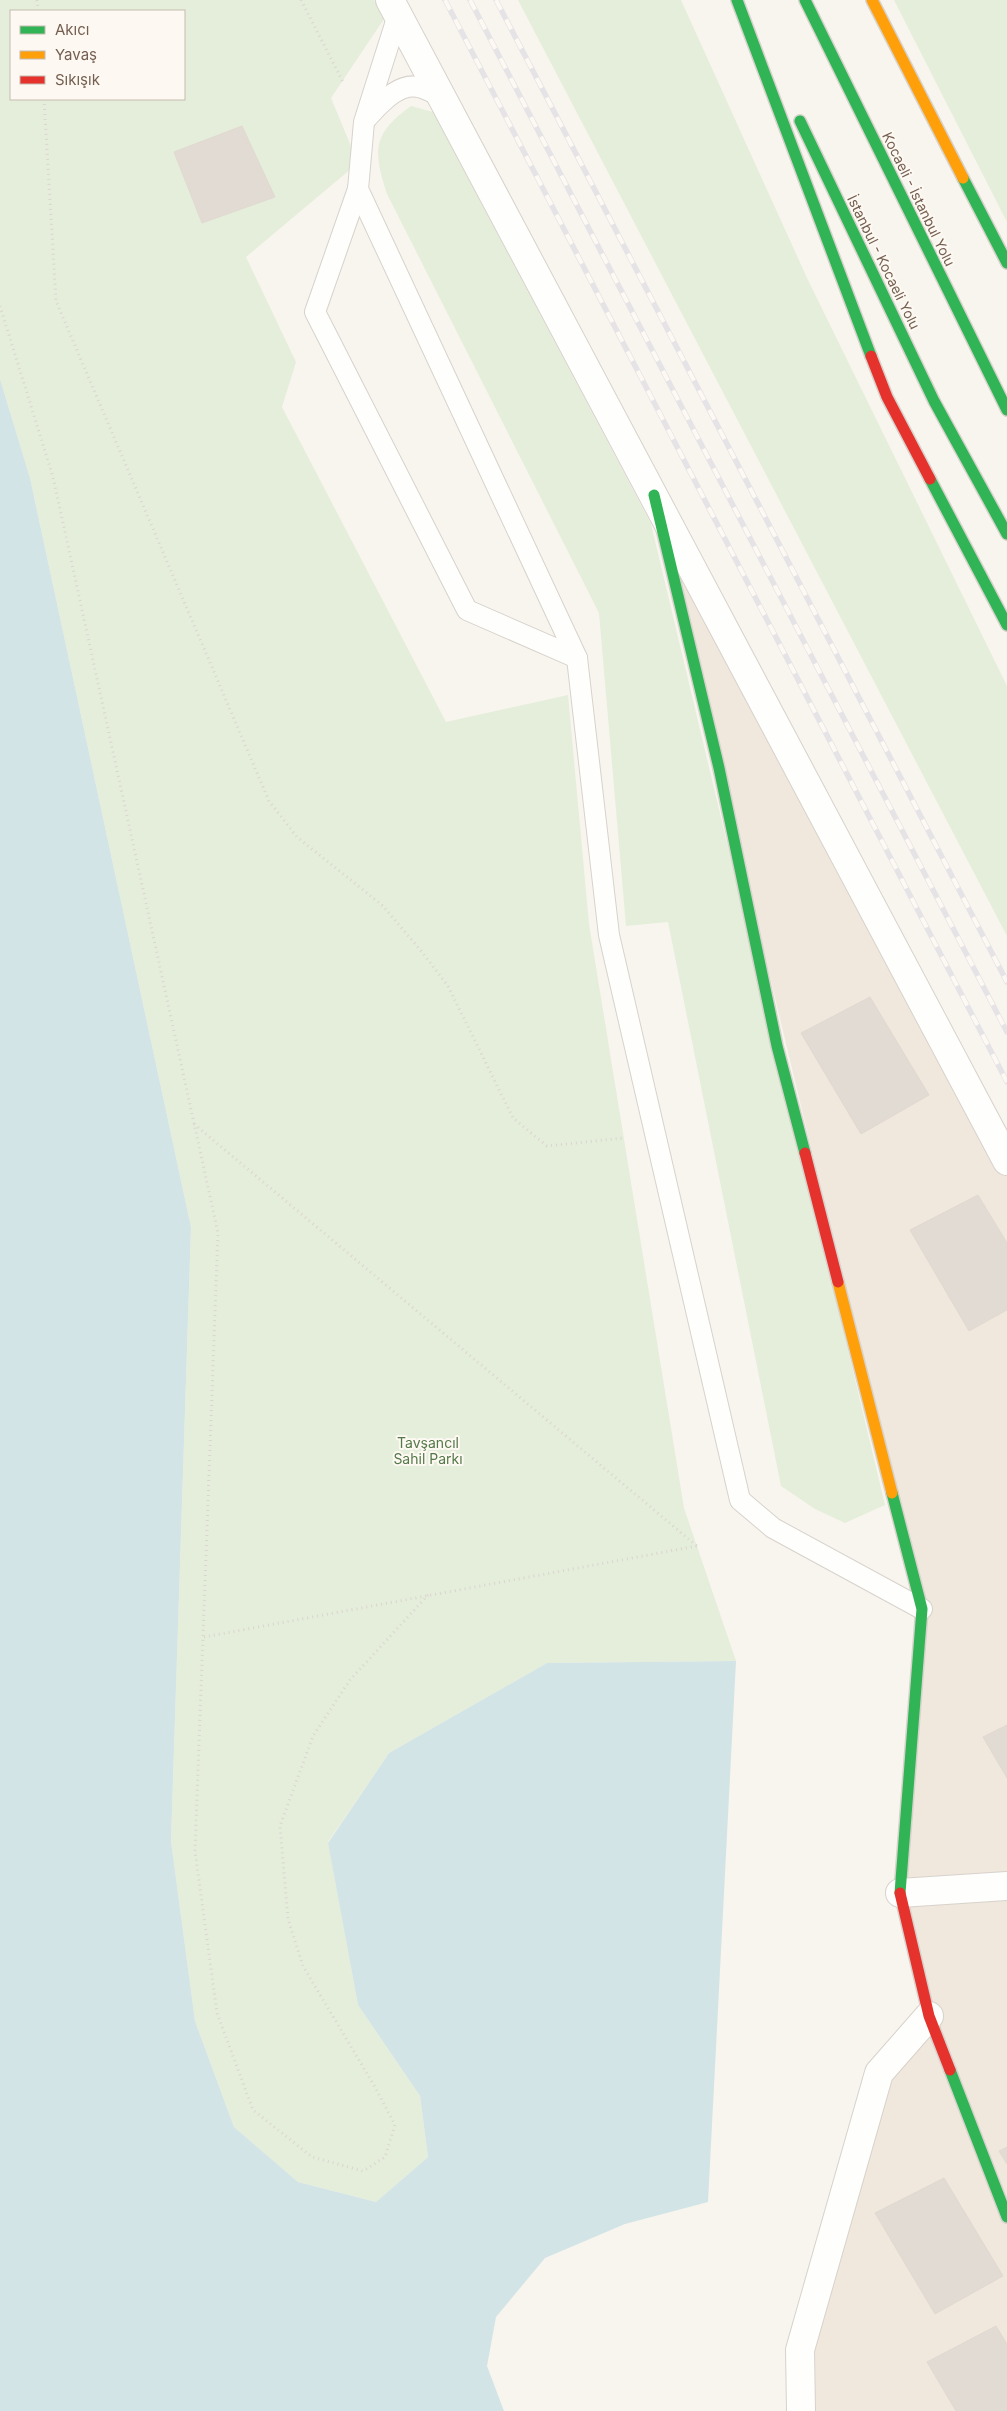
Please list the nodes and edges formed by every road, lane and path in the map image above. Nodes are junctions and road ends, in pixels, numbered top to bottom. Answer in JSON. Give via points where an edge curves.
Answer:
{"nodes":[{"id":1,"x":301,"y":0,"type":"edge"},
{"id":2,"x":737,"y":0,"type":"edge"},
{"id":3,"x":742,"y":0,"type":"edge"},
{"id":4,"x":805,"y":0,"type":"edge"},
{"id":5,"x":872,"y":0,"type":"edge"},
{"id":6,"x":394,"y":8,"type":"edge"},
{"id":7,"x":780,"y":80,"type":"dead end"},
{"id":8,"x":443,"y":98,"type":"junction"},
{"id":9,"x":44,"y":100,"type":"edge"},
{"id":10,"x":793,"y":107,"type":"dead end"},
{"id":11,"x":364,"y":122,"type":"junction"},
{"id":12,"x":358,"y":189,"type":"junction"},
{"id":13,"x":1007,"y":263,"type":"edge"},
{"id":14,"x":0,"y":306,"type":"edge"},
{"id":15,"x":1007,"y":410,"type":"edge"},
{"id":16,"x":654,"y":495,"type":"junction"},
{"id":17,"x":1007,"y":534,"type":"edge"},
{"id":18,"x":1007,"y":625,"type":"edge"},
{"id":19,"x":577,"y":658,"type":"junction"},
{"id":20,"x":194,"y":1124,"type":"junction"},
{"id":21,"x":624,"y":1138,"type":"dead end"},
{"id":22,"x":1007,"y":1161,"type":"edge"},
{"id":23,"x":428,"y":1595,"type":"junction"},
{"id":24,"x":922,"y":1609,"type":"junction"},
{"id":25,"x":204,"y":1637,"type":"junction"},
{"id":26,"x":1007,"y":1886,"type":"edge"},
{"id":27,"x":900,"y":1894,"type":"junction"},
{"id":28,"x":929,"y":2016,"type":"junction"},
{"id":29,"x":1007,"y":2217,"type":"edge"},
{"id":30,"x":801,"y":2411,"type":"edge"}],
"edges":[{"from":1,"to":11,"type":"path"},
{"from":2,"to":18,"type":"main road","via":[[887,397]]},
{"from":3,"to":7,"type":"main road"},
{"from":4,"to":15,"type":"main road","name":"Kocaeli - İstanbul Yolu"},
{"from":5,"to":13,"type":"main road"},
{"from":6,"to":8,"type":"street"},
{"from":6,"to":11,"type":"lane"},
{"from":8,"to":11,"type":"lane","via":[[421,87],[402,88],[382,102]]},
{"from":8,"to":16,"type":"street"},
{"from":9,"to":21,"type":"path","via":[[56,301],[269,801],[297,837],[383,906],[422,952],[448,986],[513,1118],[547,1146]]},
{"from":10,"to":17,"type":"main road","name":"İstanbul - Kocaeli Yolu","via":[[934,401]]},
{"from":11,"to":12,"type":"lane"},
{"from":12,"to":19,"type":"lane"},
{"from":12,"to":19,"type":"lane","via":[[315,312],[467,610]]},
{"from":14,"to":20,"type":"path","via":[[53,478]]},
{"from":16,"to":22,"type":"street"},
{"from":16,"to":24,"type":"main road","via":[[719,768],[777,1046]]},
{"from":19,"to":24,"type":"lane","via":[[609,935],[740,1500],[773,1528]]},
{"from":20,"to":23,"type":"path","via":[[697,1546]]},
{"from":20,"to":25,"type":"path","via":[[218,1234]]},
{"from":23,"to":25,"type":"path"},
{"from":23,"to":25,"type":"path","via":[[350,1680],[318,1728],[280,1826],[288,1918],[303,1966],[395,2125],[386,2156],[363,2171],[312,2157],[253,2110],[217,2012],[195,1852]]},
{"from":24,"to":27,"type":"main road"},
{"from":26,"to":27,"type":"street"},
{"from":27,"to":28,"type":"main road"},
{"from":28,"to":29,"type":"main road"},
{"from":28,"to":30,"type":"street","via":[[879,2074],[800,2350]]}]}
